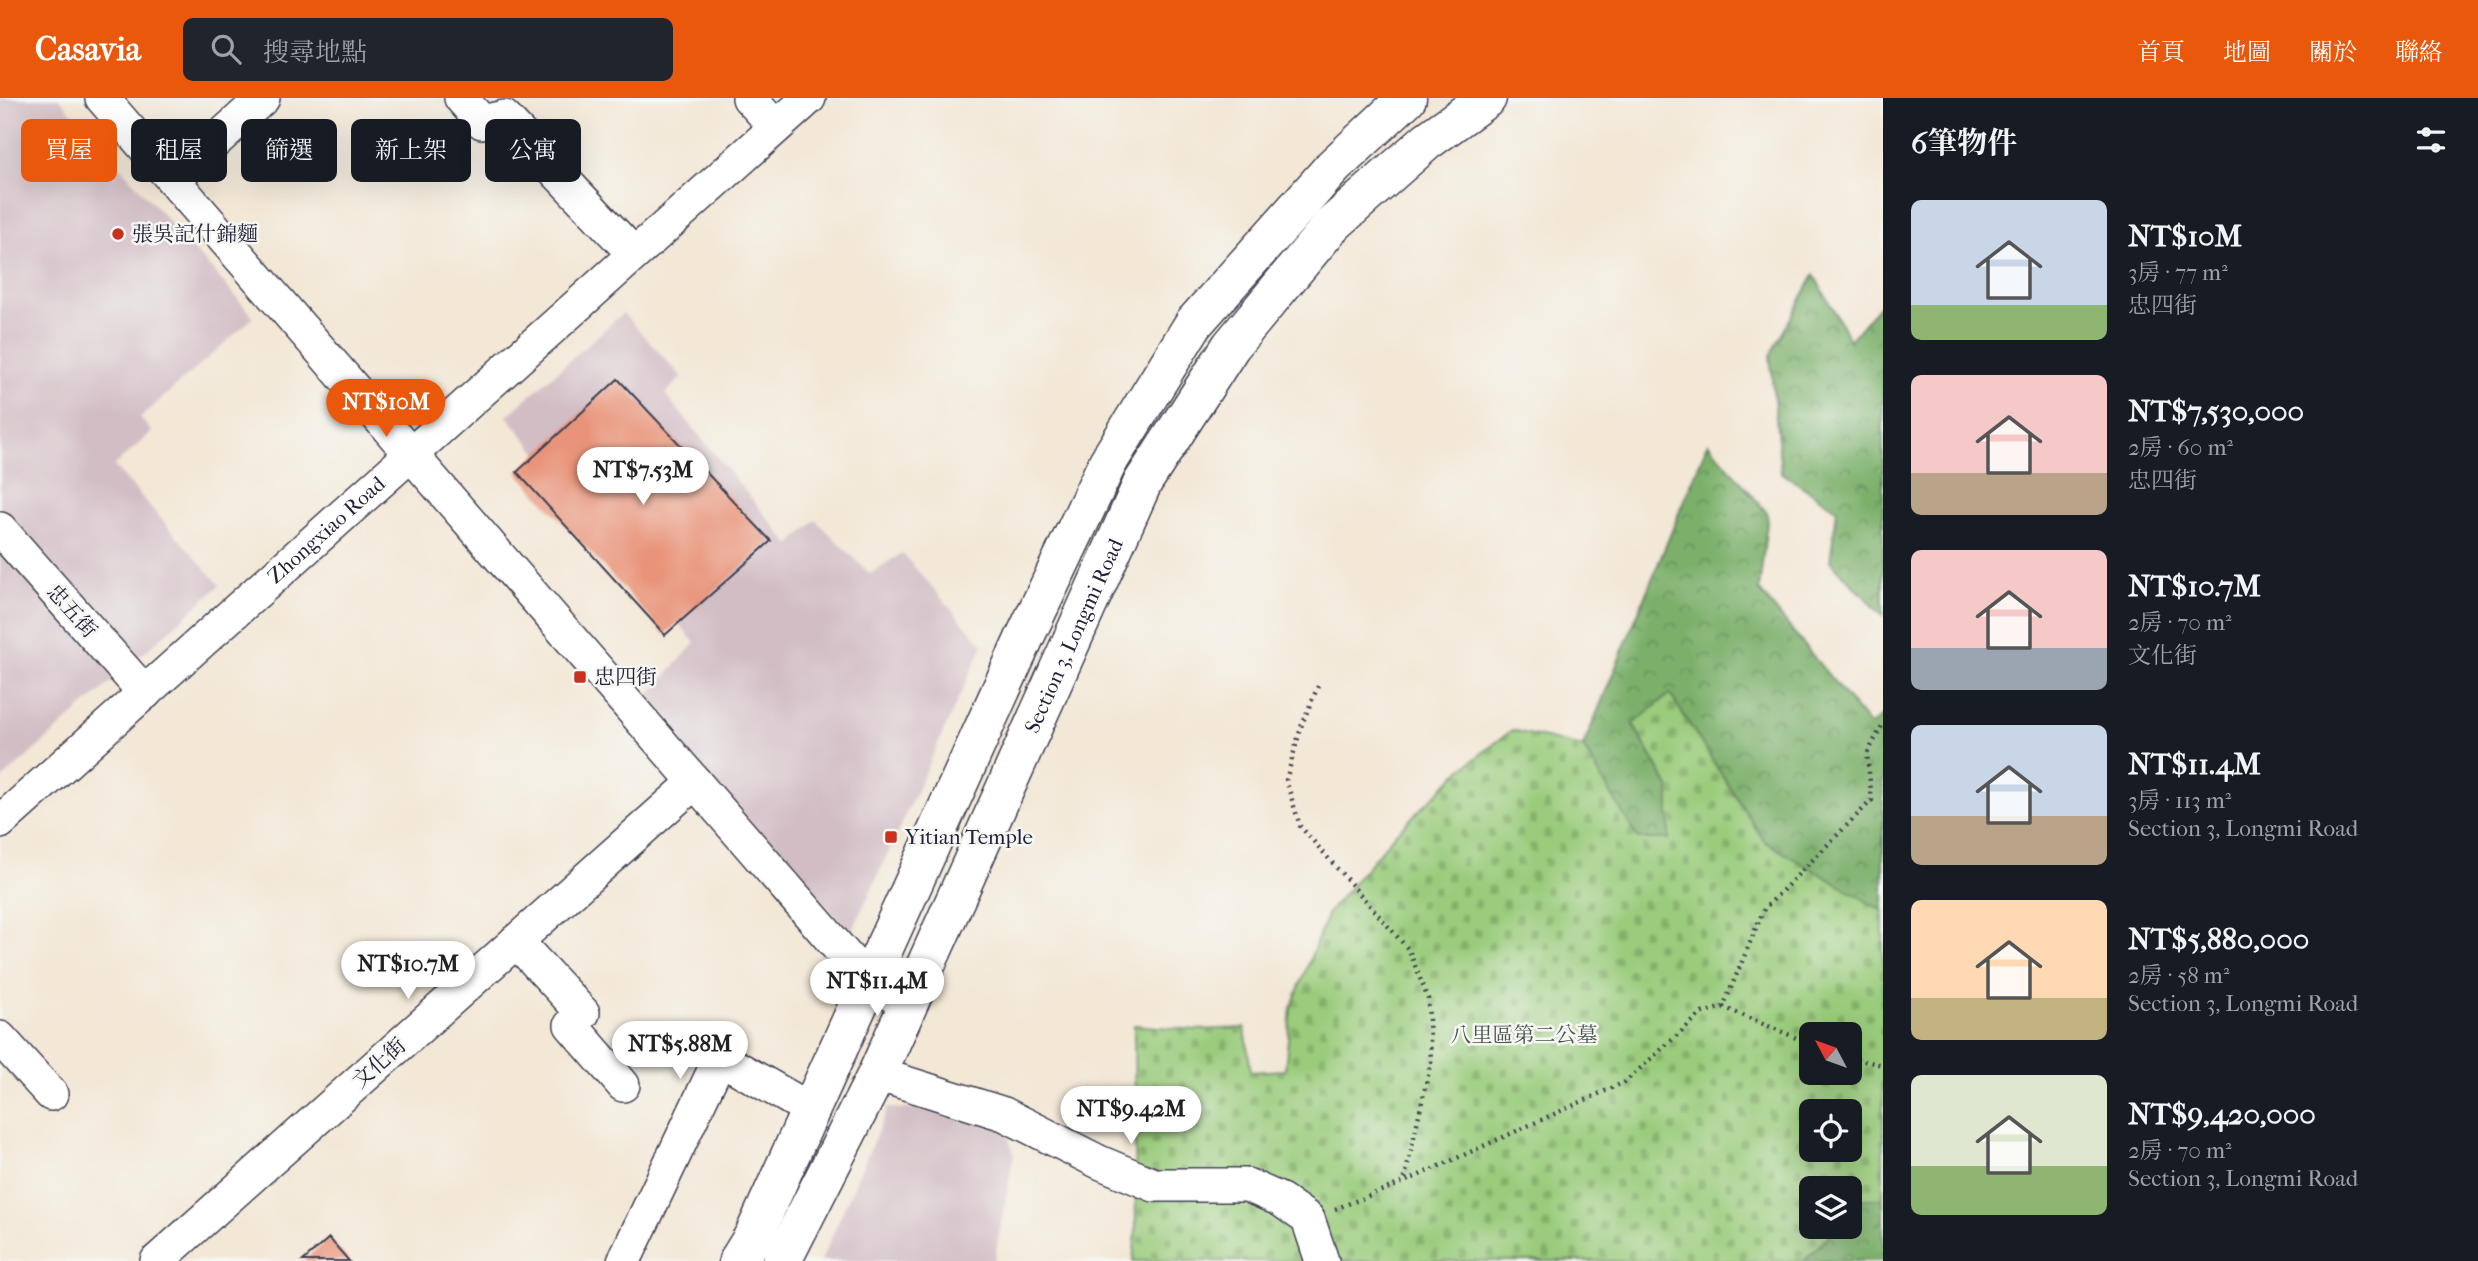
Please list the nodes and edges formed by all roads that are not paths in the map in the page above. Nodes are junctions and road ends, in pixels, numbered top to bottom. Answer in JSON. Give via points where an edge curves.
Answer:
{"nodes":[{"id":1,"x":102,"y":98,"type":"edge"},
{"id":2,"x":263,"y":98,"type":"edge"},
{"id":3,"x":461,"y":98,"type":"edge"},
{"id":4,"x":750,"y":98,"type":"edge"},
{"id":5,"x":808,"y":98,"type":"edge"},
{"id":6,"x":1487,"y":98,"type":"edge"},
{"id":7,"x":1397,"y":101,"type":"edge"},
{"id":8,"x":776,"y":127,"type":"junction"},
{"id":9,"x":131,"y":131,"type":"edge"},
{"id":10,"x":227,"y":131,"type":"edge"},
{"id":11,"x":1427,"y":141,"type":"junction"},
{"id":12,"x":175,"y":182,"type":"edge"},
{"id":13,"x":634,"y":254,"type":"junction"},
{"id":14,"x":411,"y":454,"type":"junction"},
{"id":15,"x":0,"y":529,"type":"edge"},
{"id":16,"x":145,"y":693,"type":"junction"},
{"id":17,"x":695,"y":782,"type":"junction"},
{"id":18,"x":0,"y":822,"type":"edge"},
{"id":19,"x":516,"y":941,"type":"junction"},
{"id":20,"x":870,"y":984,"type":"junction"},
{"id":21,"x":908,"y":1003,"type":"junction"},
{"id":22,"x":0,"y":1038,"type":"edge"},
{"id":23,"x":877,"y":1074,"type":"junction"},
{"id":24,"x":623,"y":1085,"type":"dead end"},
{"id":25,"x":51,"y":1094,"type":"dead end"},
{"id":26,"x":811,"y":1110,"type":"junction"},
{"id":27,"x":157,"y":1261,"type":"edge"},
{"id":28,"x":624,"y":1261,"type":"edge"},
{"id":29,"x":738,"y":1261,"type":"edge"},
{"id":30,"x":782,"y":1261,"type":"edge"},
{"id":31,"x":1322,"y":1261,"type":"edge"}],
"edges":[{"from":1,"to":9,"type":"street"},
{"from":2,"to":10,"type":"street"},
{"from":3,"to":13,"type":"street","via":[[482,122],[504,117]]},
{"from":4,"to":8,"type":"street"},
{"from":5,"to":8,"type":"street","name":"Zhongxiao Road"},
{"from":6,"to":11,"type":"main road","name":"Section 3, Longmi Road"},
{"from":7,"to":11,"type":"street"},
{"from":7,"to":20,"type":"main road","name":"Section 3, Longmi Road","via":[[1194,323],[1108,462]]},
{"from":8,"to":13,"type":"street","name":"Zhongxiao Road"},
{"from":11,"to":21,"type":"main road","name":"Section 3, Longmi Road","via":[[1331,226],[1231,346],[1143,482]]},
{"from":12,"to":14,"type":"street"},
{"from":13,"to":14,"type":"street","name":"Zhongxiao Road"},
{"from":14,"to":16,"type":"street","name":"Zhongxiao Road"},
{"from":14,"to":17,"type":"street"},
{"from":15,"to":16,"type":"street","name":"忠五街"},
{"from":16,"to":18,"type":"street","name":"Zhongxiao Road"},
{"from":17,"to":19,"type":"street","name":"文化街"},
{"from":17,"to":20,"type":"street"},
{"from":19,"to":24,"type":"street","via":[[583,1013],[571,1025]]},
{"from":19,"to":27,"type":"street","name":"文化街"},
{"from":20,"to":21,"type":"street"},
{"from":20,"to":26,"type":"main road","name":"Section 3, Longmi Road"},
{"from":21,"to":23,"type":"main road","name":"Section 3, Longmi Road"},
{"from":22,"to":25,"type":"street"},
{"from":23,"to":30,"type":"main road","name":"Section 3, Longmi Road"},
{"from":23,"to":31,"type":"street","via":[[1004,1114],[1154,1185],[1247,1185],[1308,1219]]},
{"from":26,"to":28,"type":"street","via":[[720,1058]]},
{"from":26,"to":29,"type":"main road","name":"Section 3, Longmi Road"}]}
